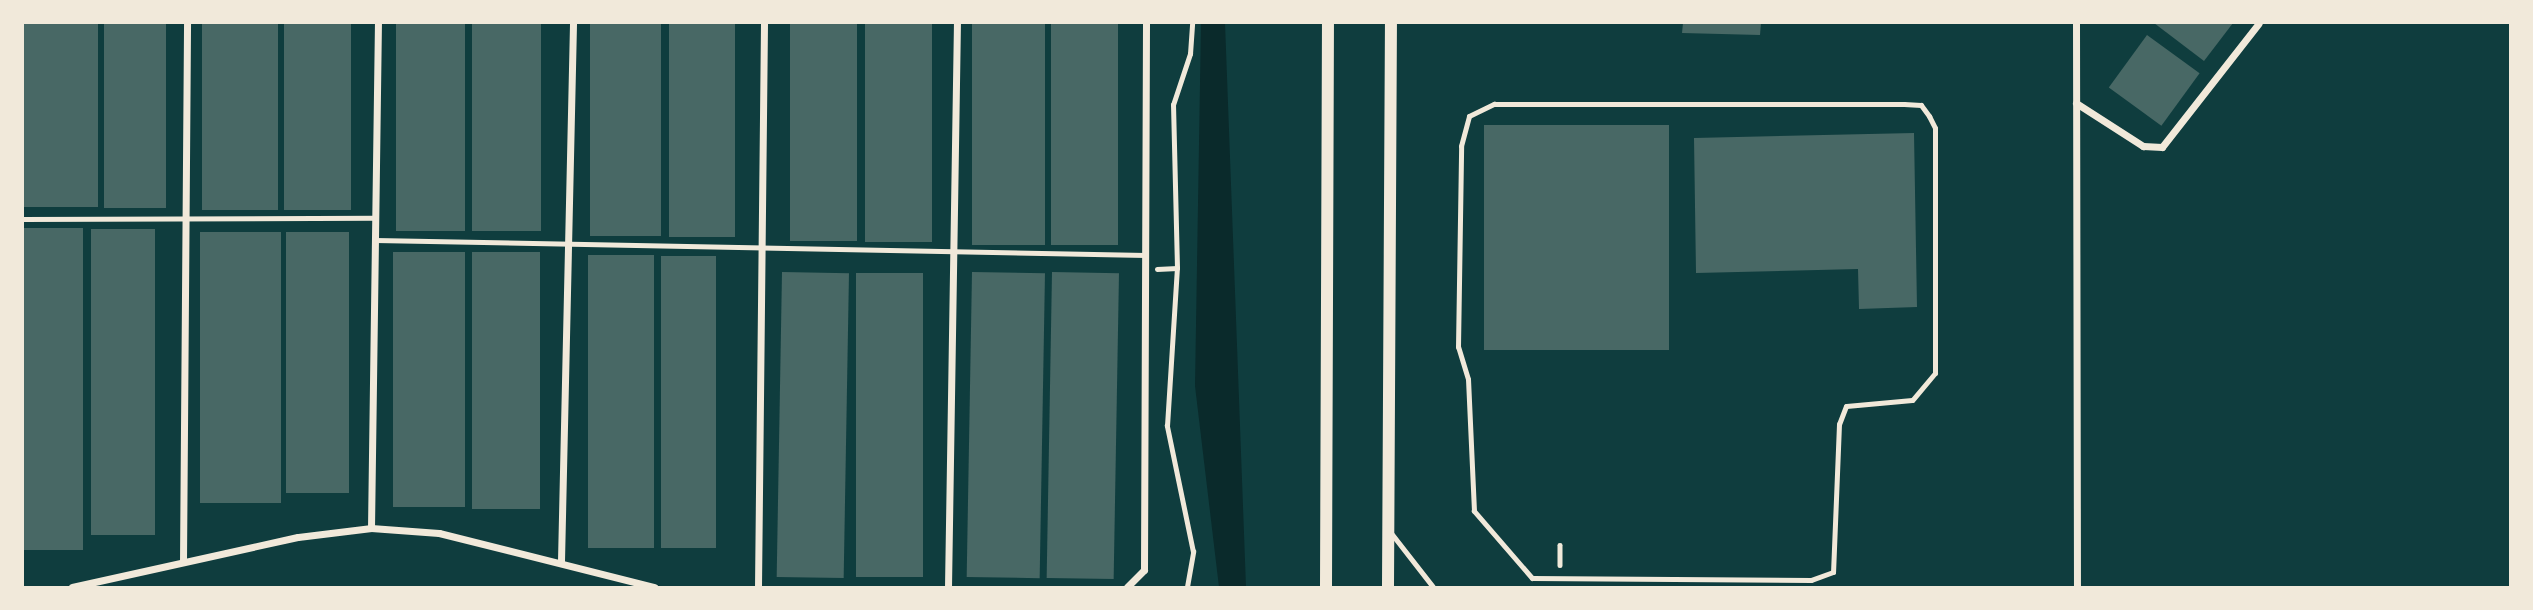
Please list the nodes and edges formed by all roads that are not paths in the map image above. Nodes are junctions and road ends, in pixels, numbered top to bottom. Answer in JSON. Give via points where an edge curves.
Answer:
{"nodes":[{"id":1,"x":187,"y":23,"type":"edge"},
{"id":2,"x":378,"y":23,"type":"edge"},
{"id":3,"x":573,"y":23,"type":"edge"},
{"id":4,"x":764,"y":23,"type":"edge"},
{"id":5,"x":957,"y":23,"type":"edge"},
{"id":6,"x":1146,"y":23,"type":"edge"},
{"id":7,"x":1328,"y":23,"type":"edge"},
{"id":8,"x":1391,"y":23,"type":"edge"},
{"id":9,"x":2076,"y":23,"type":"edge"},
{"id":10,"x":2259,"y":23,"type":"edge"},
{"id":11,"x":2076,"y":103,"type":"junction"},
{"id":12,"x":375,"y":218,"type":"junction"},
{"id":13,"x":23,"y":219,"type":"edge"},
{"id":14,"x":186,"y":220,"type":"junction"},
{"id":15,"x":375,"y":240,"type":"junction"},
{"id":16,"x":568,"y":246,"type":"junction"},
{"id":17,"x":762,"y":247,"type":"junction"},
{"id":18,"x":954,"y":250,"type":"junction"},
{"id":19,"x":1146,"y":255,"type":"junction"},
{"id":20,"x":371,"y":528,"type":"junction"},
{"id":21,"x":1389,"y":531,"type":"junction"},
{"id":22,"x":561,"y":561,"type":"junction"},
{"id":23,"x":183,"y":562,"type":"junction"},
{"id":24,"x":1545,"y":578,"type":"junction"},
{"id":25,"x":72,"y":587,"type":"edge"},
{"id":26,"x":654,"y":587,"type":"edge"},
{"id":27,"x":758,"y":587,"type":"edge"},
{"id":28,"x":948,"y":587,"type":"edge"},
{"id":29,"x":1127,"y":587,"type":"edge"},
{"id":30,"x":1326,"y":587,"type":"edge"},
{"id":31,"x":1388,"y":587,"type":"edge"},
{"id":32,"x":1433,"y":587,"type":"edge"},
{"id":33,"x":1545,"y":587,"type":"edge"},
{"id":34,"x":2077,"y":587,"type":"edge"}],
"edges":[{"from":1,"to":14,"type":"street"},
{"from":2,"to":12,"type":"street"},
{"from":3,"to":16,"type":"street"},
{"from":4,"to":17,"type":"street"},
{"from":5,"to":18,"type":"street"},
{"from":6,"to":19,"type":"street"},
{"from":7,"to":30,"type":"street"},
{"from":8,"to":21,"type":"street"},
{"from":9,"to":11,"type":"street"},
{"from":10,"to":11,"type":"street","via":[[2162,147],[2143,146]]},
{"from":11,"to":34,"type":"street"},
{"from":12,"to":14,"type":"lane"},
{"from":12,"to":15,"type":"street"},
{"from":13,"to":14,"type":"lane"},
{"from":14,"to":23,"type":"street"},
{"from":15,"to":16,"type":"lane"},
{"from":15,"to":20,"type":"street"},
{"from":16,"to":17,"type":"lane"},
{"from":16,"to":22,"type":"street"},
{"from":17,"to":18,"type":"lane"},
{"from":17,"to":27,"type":"street"},
{"from":18,"to":19,"type":"lane"},
{"from":18,"to":28,"type":"street"},
{"from":19,"to":29,"type":"street","via":[[1144,570]]},
{"from":20,"to":22,"type":"street","via":[[439,533]]},
{"from":20,"to":23,"type":"street"},
{"from":21,"to":31,"type":"street"},
{"from":21,"to":32,"type":"lane"},
{"from":22,"to":26,"type":"street"},
{"from":23,"to":25,"type":"street"},
{"from":24,"to":24,"type":"lane","via":[[1516,567],[1474,511],[1468,379],[1458,347],[1461,146],[1469,116],[1494,104],[1921,105],[1935,128],[1935,373],[1912,400],[1846,407],[1839,424],[1833,572],[1811,580]]},
{"from":24,"to":33,"type":"lane"}]}
